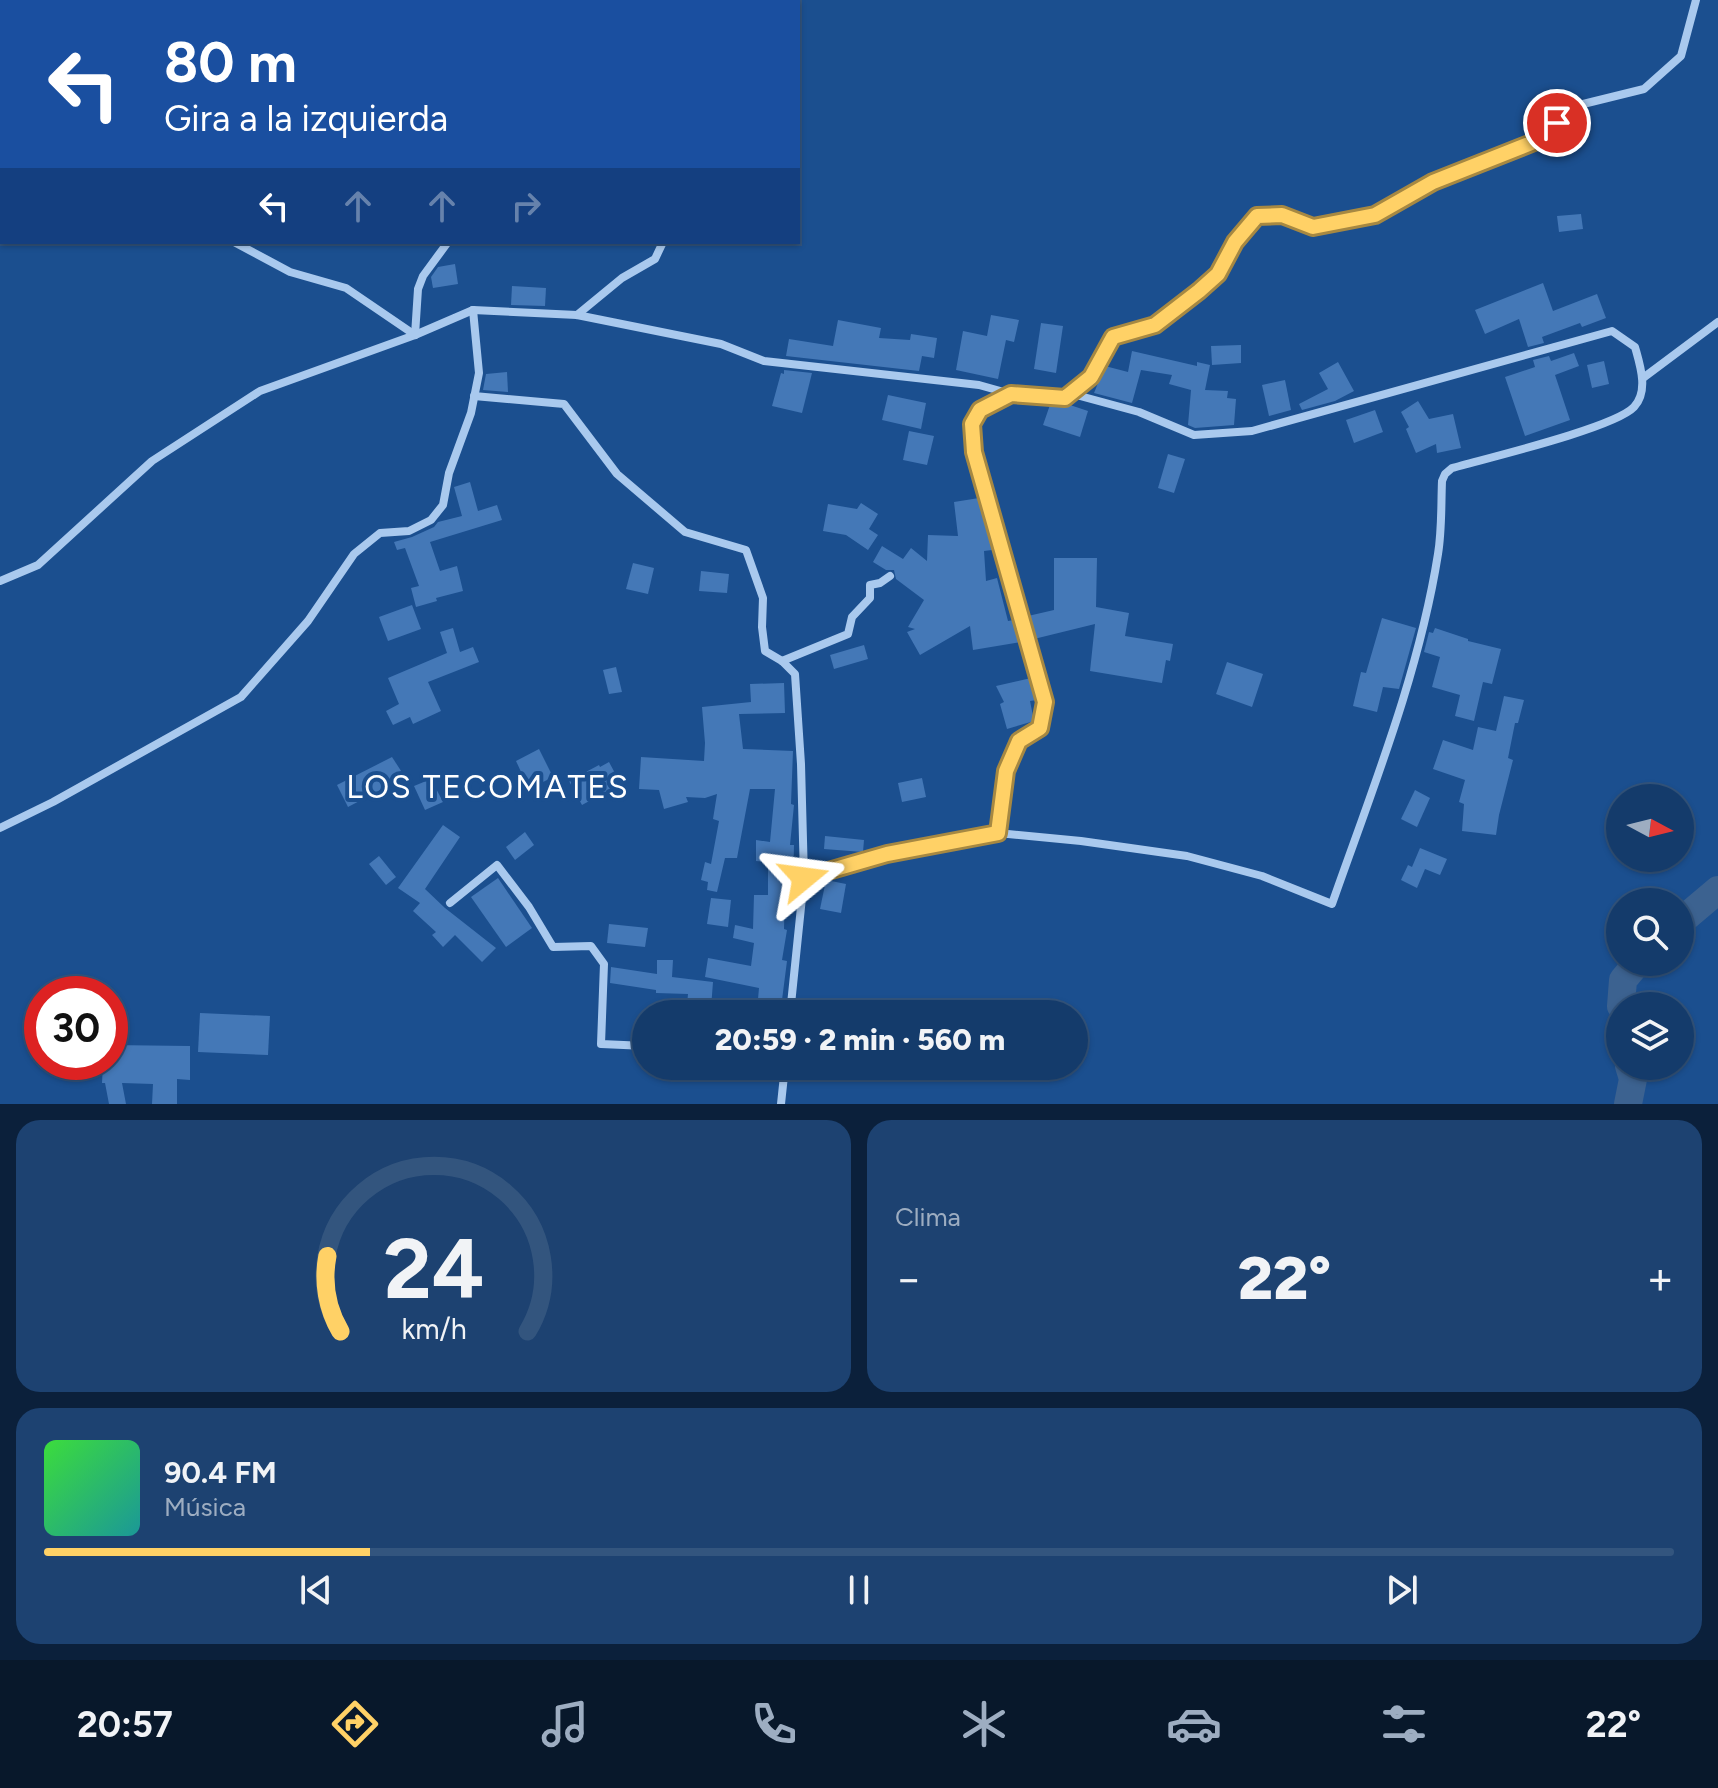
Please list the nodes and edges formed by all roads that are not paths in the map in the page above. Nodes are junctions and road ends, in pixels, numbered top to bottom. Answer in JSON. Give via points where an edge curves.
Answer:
{"nodes":[{"id":1,"x":1696,"y":0,"type":"edge"},
{"id":2,"x":238,"y":244,"type":"edge"},
{"id":3,"x":447,"y":244,"type":"edge"},
{"id":4,"x":662,"y":244,"type":"edge"},
{"id":5,"x":473,"y":310,"type":"junction"},
{"id":6,"x":577,"y":315,"type":"junction"},
{"id":7,"x":1718,"y":322,"type":"edge"},
{"id":8,"x":415,"y":335,"type":"junction"},
{"id":9,"x":1643,"y":378,"type":"junction"},
{"id":10,"x":1011,"y":394,"type":"junction"},
{"id":11,"x":474,"y":396,"type":"junction"},
{"id":12,"x":1065,"y":398,"type":"junction"},
{"id":13,"x":890,"y":576,"type":"dead end"},
{"id":14,"x":0,"y":581,"type":"edge"},
{"id":15,"x":782,"y":661,"type":"junction"},
{"id":16,"x":0,"y":828,"type":"edge"},
{"id":17,"x":998,"y":833,"type":"junction"},
{"id":18,"x":804,"y":878,"type":"junction"},
{"id":19,"x":450,"y":903,"type":"dead end"},
{"id":20,"x":791,"y":1000,"type":"edge"},
{"id":21,"x":632,"y":1045,"type":"edge"},
{"id":22,"x":784,"y":1080,"type":"edge"},
{"id":23,"x":781,"y":1104,"type":"edge"}],
"edges":[{"from":1,"to":12,"type":"street","via":[[1681,56],[1644,89],[1575,106],[1539,140],[1433,182],[1375,215],[1313,227],[1282,215],[1257,216],[1218,274],[1155,325],[1113,337],[1091,377]]},
{"from":2,"to":8,"type":"street","via":[[290,272],[346,288]]},
{"from":3,"to":8,"type":"street","via":[[418,289]]},
{"from":4,"to":6,"type":"street","via":[[655,259]]},
{"from":5,"to":6,"type":"street"},
{"from":5,"to":8,"type":"street"},
{"from":5,"to":11,"type":"street","via":[[479,373]]},
{"from":6,"to":10,"type":"street","via":[[721,344],[764,361],[979,385]]},
{"from":7,"to":9,"type":"street"},
{"from":8,"to":14,"type":"street","via":[[260,391],[152,461],[38,565]]},
{"from":9,"to":12,"type":"street","via":[[1635,347],[1612,331],[1252,431],[1194,435],[1139,412],[1080,396]]},
{"from":9,"to":17,"type":"street","via":[[1633,408],[1609,422],[1445,474],[1438,552],[1424,621],[1332,904],[1262,876],[1187,856]]},
{"from":10,"to":12,"type":"street"},
{"from":10,"to":17,"type":"street","via":[[980,410],[972,424],[974,452],[1045,702],[1040,728],[1019,741],[1006,771]]},
{"from":11,"to":15,"type":"street","via":[[564,404],[617,474],[685,532],[746,550],[763,598],[765,651]]},
{"from":11,"to":16,"type":"street","via":[[443,505],[431,520],[409,531],[380,533],[354,554],[308,621],[241,697]]},
{"from":13,"to":15,"type":"street","via":[[870,585],[870,598],[852,617],[848,634]]},
{"from":15,"to":18,"type":"street","via":[[795,674]]},
{"from":17,"to":18,"type":"street","via":[[887,854]]},
{"from":18,"to":20,"type":"street"},
{"from":19,"to":21,"type":"street","via":[[497,865],[553,947],[591,946],[604,964],[601,1044]]},
{"from":22,"to":23,"type":"street"}]}
